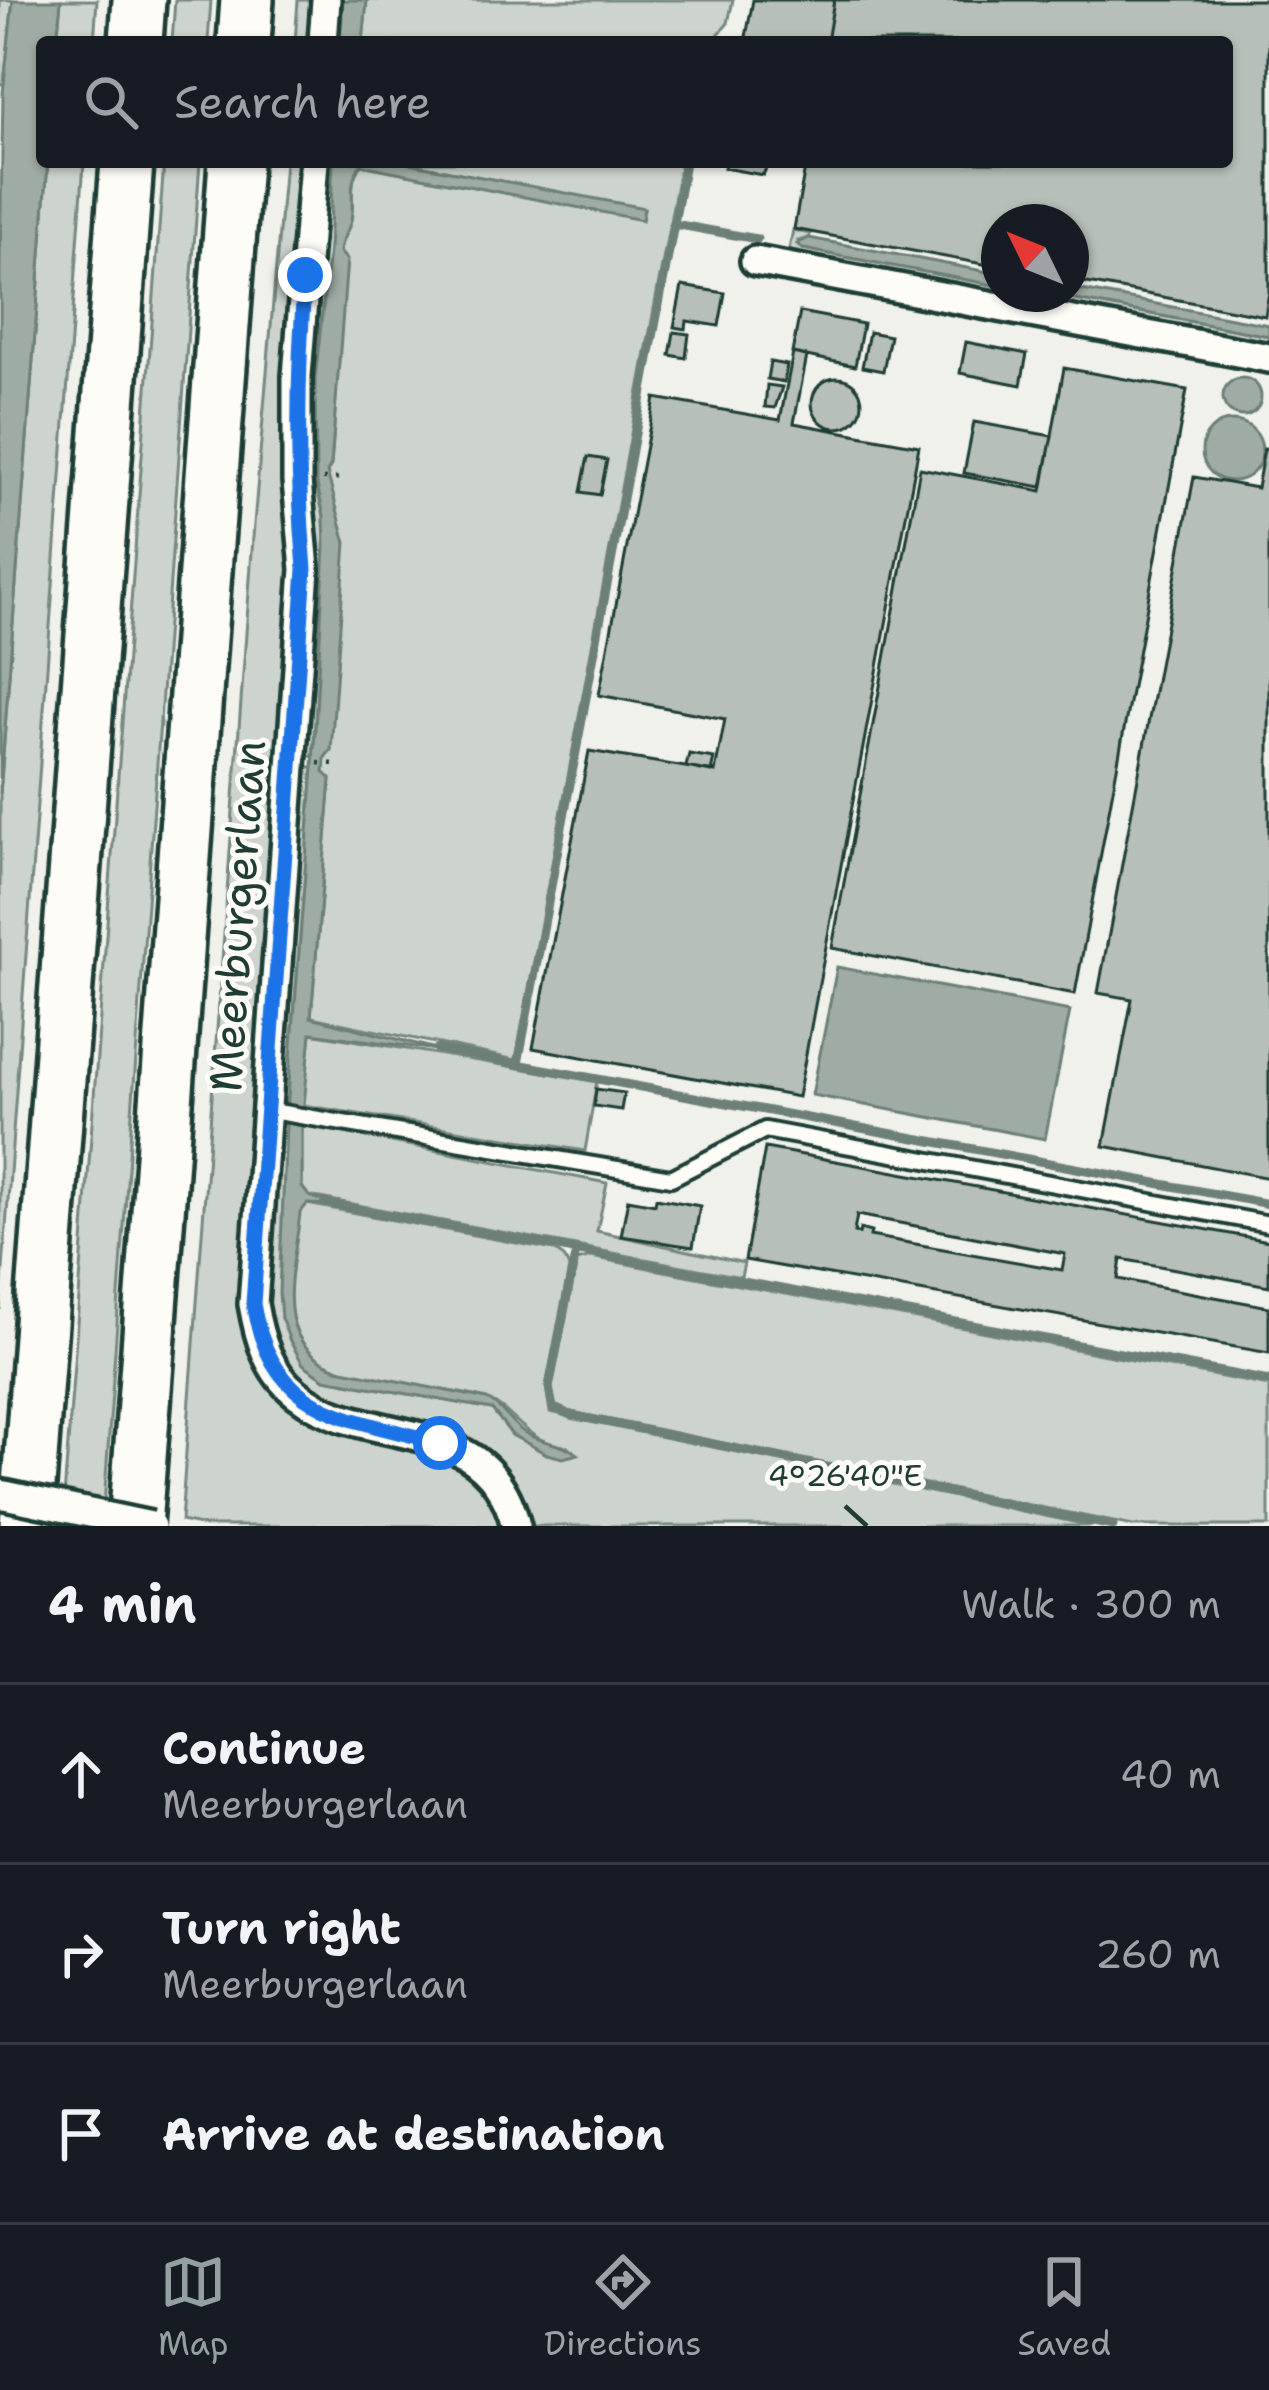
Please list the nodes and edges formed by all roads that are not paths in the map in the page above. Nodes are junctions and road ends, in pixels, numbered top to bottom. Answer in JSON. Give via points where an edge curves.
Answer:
{"nodes":[{"id":1,"x":139,"y":0,"type":"edge"},
{"id":2,"x":247,"y":0,"type":"edge"},
{"id":3,"x":326,"y":0,"type":"edge"},
{"id":4,"x":136,"y":36,"type":"edge"},
{"id":5,"x":244,"y":36,"type":"edge"},
{"id":6,"x":323,"y":36,"type":"edge"},
{"id":7,"x":127,"y":168,"type":"edge"},
{"id":8,"x":235,"y":168,"type":"edge"},
{"id":9,"x":314,"y":168,"type":"edge"},
{"id":10,"x":755,"y":261,"type":"dead end"},
{"id":11,"x":1269,"y":358,"type":"edge"},
{"id":12,"x":285,"y":1112,"type":"junction"},
{"id":13,"x":1269,"y":1224,"type":"edge"},
{"id":14,"x":0,"y":1494,"type":"edge"},
{"id":15,"x":26,"y":1526,"type":"edge"},
{"id":16,"x":135,"y":1526,"type":"edge"},
{"id":17,"x":152,"y":1526,"type":"edge"},
{"id":18,"x":516,"y":1526,"type":"edge"}],
"edges":[{"from":1,"to":4,"type":"highway"},
{"from":2,"to":5,"type":"highway"},
{"from":3,"to":6,"type":"street"},
{"from":7,"to":15,"type":"highway"},
{"from":8,"to":16,"type":"highway"},
{"from":9,"to":12,"type":"street","name":"Meerburgerlaan","via":[[297,376],[305,569]]},
{"from":10,"to":11,"type":"street"},
{"from":12,"to":13,"type":"lane","via":[[671,1178],[765,1130]]},
{"from":12,"to":18,"type":"street","name":"Meerburgerlaan","via":[[253,1304],[275,1371],[325,1410],[460,1451],[491,1474]]},
{"from":14,"to":17,"type":"street","bridge":true}]}
